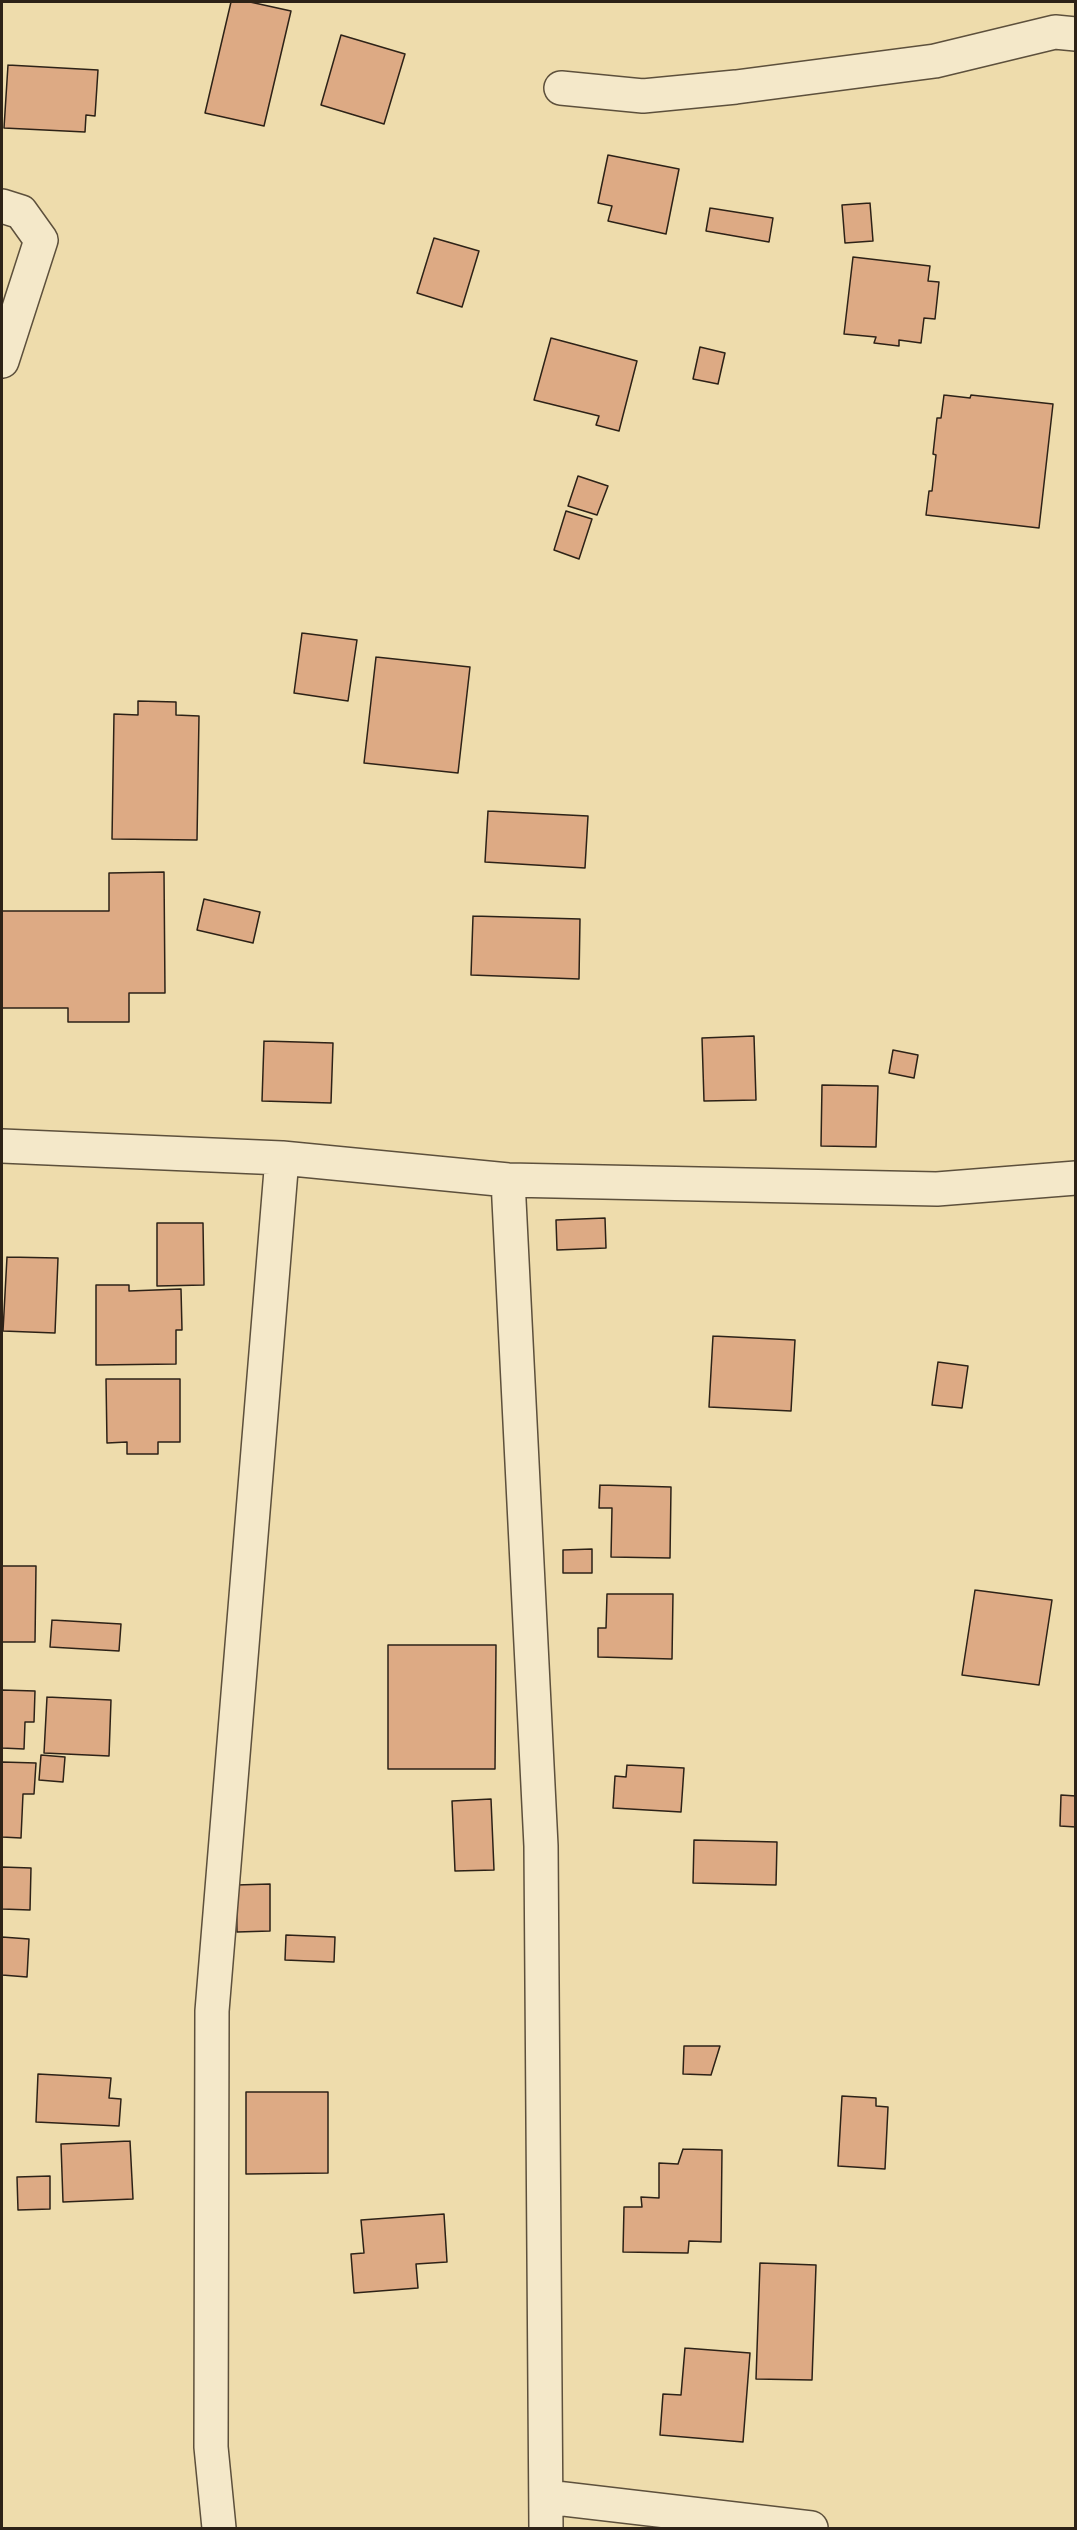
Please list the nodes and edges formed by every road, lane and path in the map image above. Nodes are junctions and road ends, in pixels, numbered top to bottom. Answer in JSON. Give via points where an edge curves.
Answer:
{"nodes":[{"id":1,"x":1076,"y":34,"type":"edge"},
{"id":2,"x":561,"y":88,"type":"dead end"},
{"id":3,"x":2,"y":206,"type":"edge"},
{"id":4,"x":2,"y":361,"type":"edge"},
{"id":5,"x":2,"y":1146,"type":"edge"},
{"id":6,"x":282,"y":1158,"type":"junction"},
{"id":7,"x":1076,"y":1178,"type":"edge"},
{"id":8,"x":508,"y":1180,"type":"junction"},
{"id":9,"x":547,"y":2513,"type":"edge"},
{"id":10,"x":219,"y":2529,"type":"edge"},
{"id":11,"x":811,"y":2529,"type":"edge"}],
"edges":[{"from":1,"to":2,"type":"street","via":[[1055,32],[935,62],[736,87],[643,96]]},
{"from":3,"to":4,"type":"street","via":[[21,212],[41,240]]},
{"from":5,"to":6,"type":"street"},
{"from":6,"to":8,"type":"street"},
{"from":6,"to":10,"type":"street","via":[[212,2011],[211,2447]]},
{"from":7,"to":8,"type":"street","via":[[937,1189]]},
{"from":8,"to":9,"type":"street","via":[[541,1846]]},
{"from":9,"to":11,"type":"street"}]}
